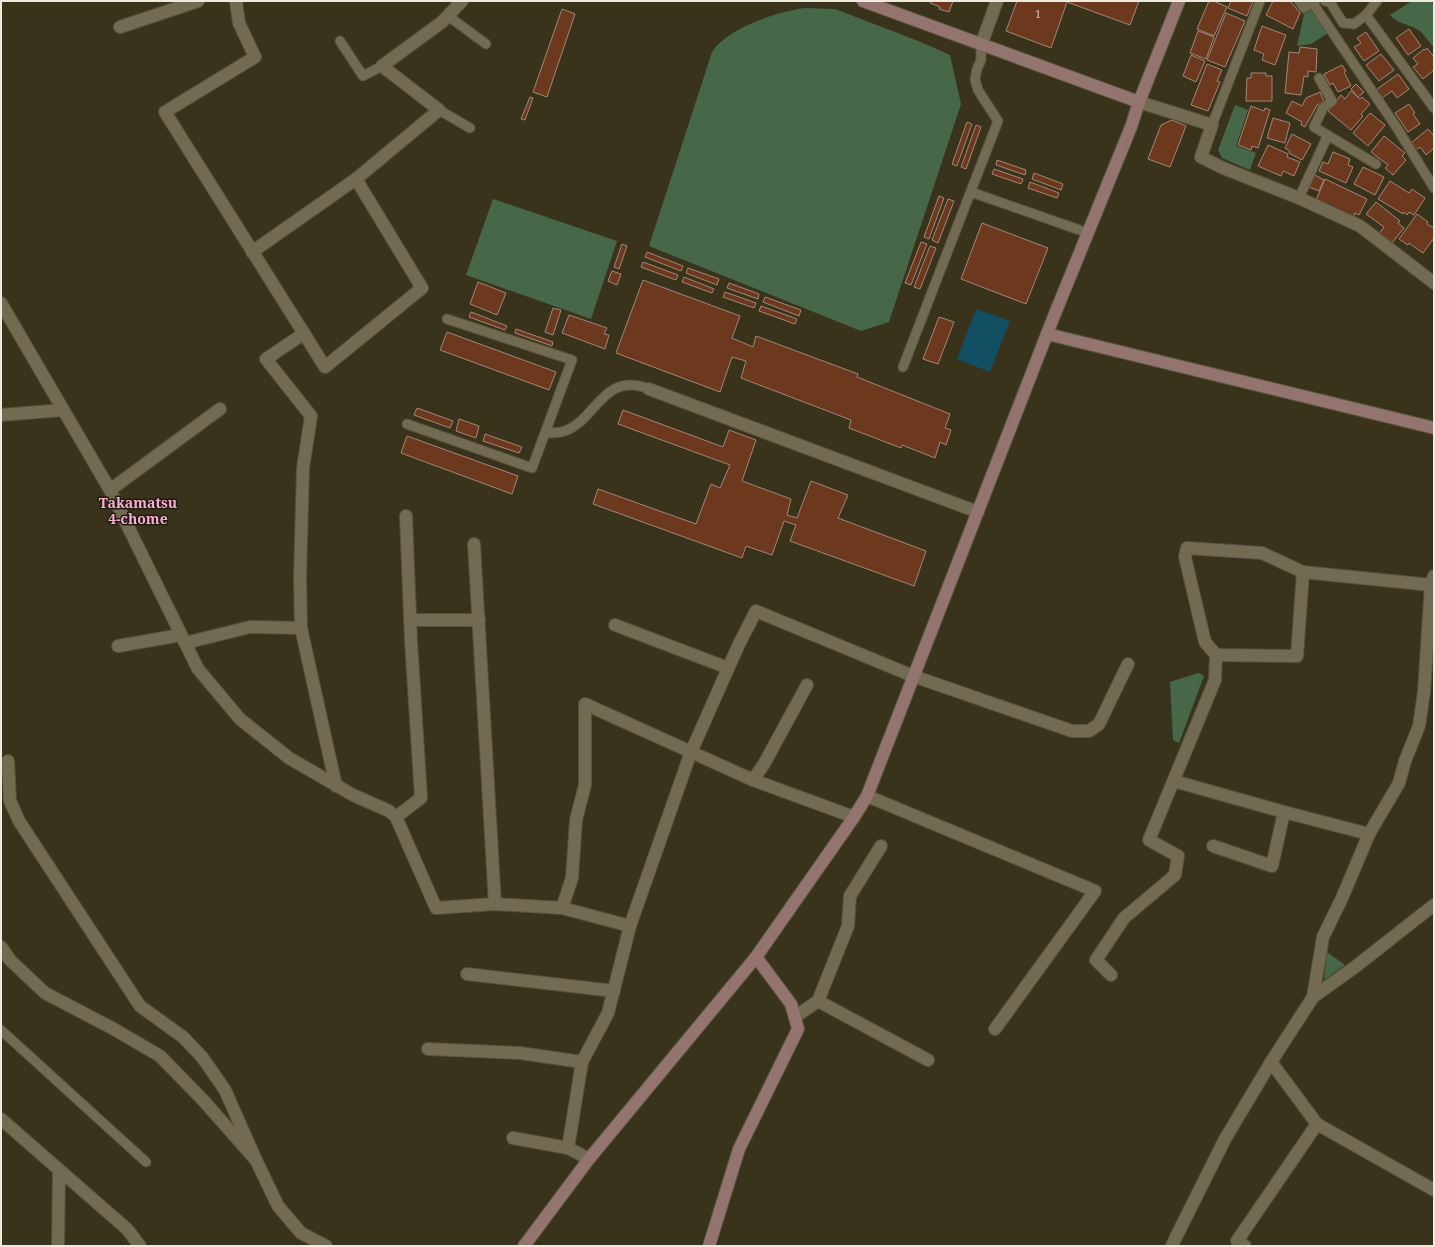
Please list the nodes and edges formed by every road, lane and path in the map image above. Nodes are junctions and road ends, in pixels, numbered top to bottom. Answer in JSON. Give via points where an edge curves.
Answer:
{"nodes":[{"id":1,"x":198,"y":1,"type":"edge"},
{"id":2,"x":236,"y":1,"type":"edge"},
{"id":3,"x":462,"y":1,"type":"edge"},
{"id":4,"x":863,"y":1,"type":"edge"},
{"id":5,"x":997,"y":1,"type":"edge"},
{"id":6,"x":1179,"y":1,"type":"edge"},
{"id":7,"x":1260,"y":1,"type":"edge"},
{"id":8,"x":1299,"y":1,"type":"edge"},
{"id":9,"x":1324,"y":1,"type":"edge"},
{"id":10,"x":1377,"y":1,"type":"edge"},
{"id":11,"x":1313,"y":2,"type":"edge"},
{"id":12,"x":1366,"y":15,"type":"junction"},
{"id":13,"x":448,"y":16,"type":"junction"},
{"id":14,"x":120,"y":27,"type":"dead end"},
{"id":15,"x":340,"y":41,"type":"dead end"},
{"id":16,"x":486,"y":44,"type":"dead end"},
{"id":17,"x":980,"y":45,"type":"junction"},
{"id":18,"x":382,"y":66,"type":"junction"},
{"id":19,"x":1319,"y":78,"type":"dead end"},
{"id":20,"x":1139,"y":102,"type":"junction"},
{"id":21,"x":1434,"y":108,"type":"edge"},
{"id":22,"x":439,"y":110,"type":"junction"},
{"id":23,"x":1212,"y":125,"type":"junction"},
{"id":24,"x":470,"y":128,"type":"dead end"},
{"id":25,"x":1328,"y":135,"type":"junction"},
{"id":26,"x":1376,"y":164,"type":"dead end"},
{"id":27,"x":356,"y":179,"type":"junction"},
{"id":28,"x":1434,"y":188,"type":"edge"},
{"id":29,"x":971,"y":192,"type":"junction"},
{"id":30,"x":1299,"y":198,"type":"junction"},
{"id":31,"x":1088,"y":233,"type":"junction"},
{"id":32,"x":252,"y":252,"type":"junction"},
{"id":33,"x":1434,"y":283,"type":"edge"},
{"id":34,"x":1,"y":303,"type":"edge"},
{"id":35,"x":447,"y":319,"type":"dead end"},
{"id":36,"x":303,"y":334,"type":"junction"},
{"id":37,"x":1047,"y":334,"type":"junction"},
{"id":38,"x":903,"y":367,"type":"dead end"},
{"id":39,"x":649,"y":389,"type":"joint"},
{"id":40,"x":220,"y":409,"type":"dead end"},
{"id":41,"x":63,"y":410,"type":"junction"},
{"id":42,"x":1,"y":415,"type":"edge"},
{"id":43,"x":407,"y":424,"type":"dead end"},
{"id":44,"x":1434,"y":428,"type":"edge"},
{"id":45,"x":546,"y":433,"type":"junction"},
{"id":46,"x":110,"y":490,"type":"junction"},
{"id":47,"x":978,"y":512,"type":"junction"},
{"id":48,"x":406,"y":516,"type":"dead end"},
{"id":49,"x":474,"y":544,"type":"dead end"},
{"id":50,"x":1303,"y":572,"type":"junction"},
{"id":51,"x":1433,"y":581,"type":"edge"},
{"id":52,"x":410,"y":620,"type":"junction"},
{"id":53,"x":479,"y":620,"type":"junction"},
{"id":54,"x":615,"y":625,"type":"dead end"},
{"id":55,"x":301,"y":628,"type":"junction"},
{"id":56,"x":183,"y":639,"type":"junction"},
{"id":57,"x":118,"y":646,"type":"dead end"},
{"id":58,"x":1216,"y":655,"type":"junction"},
{"id":59,"x":1128,"y":664,"type":"dead end"},
{"id":60,"x":728,"y":668,"type":"junction"},
{"id":61,"x":913,"y":676,"type":"junction"},
{"id":62,"x":807,"y":685,"type":"dead end"},
{"id":63,"x":691,"y":752,"type":"junction"},
{"id":64,"x":8,"y":762,"type":"dead end"},
{"id":65,"x":753,"y":780,"type":"junction"},
{"id":66,"x":1174,"y":781,"type":"junction"},
{"id":67,"x":336,"y":786,"type":"junction"},
{"id":68,"x":867,"y":796,"type":"junction"},
{"id":69,"x":1284,"y":812,"type":"junction"},
{"id":70,"x":396,"y":817,"type":"junction"},
{"id":71,"x":854,"y":817,"type":"junction"},
{"id":72,"x":1369,"y":834,"type":"junction"},
{"id":73,"x":881,"y":846,"type":"dead end"},
{"id":74,"x":1213,"y":846,"type":"dead end"},
{"id":75,"x":495,"y":904,"type":"junction"},
{"id":76,"x":1434,"y":905,"type":"edge"},
{"id":77,"x":562,"y":908,"type":"junction"},
{"id":78,"x":630,"y":926,"type":"junction"},
{"id":79,"x":1,"y":947,"type":"edge"},
{"id":80,"x":756,"y":957,"type":"junction"},
{"id":81,"x":467,"y":974,"type":"dead end"},
{"id":82,"x":1111,"y":975,"type":"dead end"},
{"id":83,"x":614,"y":991,"type":"junction"},
{"id":84,"x":1313,"y":997,"type":"junction"},
{"id":85,"x":818,"y":1001,"type":"junction"},
{"id":86,"x":795,"y":1017,"type":"junction"},
{"id":87,"x":995,"y":1029,"type":"dead end"},
{"id":88,"x":1,"y":1030,"type":"edge"},
{"id":89,"x":428,"y":1050,"type":"dead end"},
{"id":90,"x":928,"y":1060,"type":"dead end"},
{"id":91,"x":582,"y":1062,"type":"junction"},
{"id":92,"x":1271,"y":1062,"type":"junction"},
{"id":93,"x":1,"y":1119,"type":"edge"},
{"id":94,"x":1317,"y":1124,"type":"junction"},
{"id":95,"x":513,"y":1138,"type":"dead end"},
{"id":96,"x":568,"y":1148,"type":"junction"},
{"id":97,"x":589,"y":1159,"type":"junction"},
{"id":98,"x":256,"y":1160,"type":"junction"},
{"id":99,"x":146,"y":1162,"type":"dead end"},
{"id":100,"x":59,"y":1170,"type":"junction"},
{"id":101,"x":1434,"y":1190,"type":"edge"},
{"id":102,"x":58,"y":1246,"type":"edge"},
{"id":103,"x":140,"y":1246,"type":"edge"},
{"id":104,"x":326,"y":1246,"type":"edge"},
{"id":105,"x":524,"y":1246,"type":"edge"},
{"id":106,"x":709,"y":1246,"type":"edge"},
{"id":107,"x":1172,"y":1246,"type":"edge"},
{"id":108,"x":1246,"y":1246,"type":"edge"}],
"edges":[{"from":1,"to":14,"type":"street"},
{"from":2,"to":32,"type":"street","via":[[239,23],[255,57],[165,112]]},
{"from":3,"to":13,"type":"street"},
{"from":4,"to":17,"type":"street"},
{"from":5,"to":17,"type":"street"},
{"from":6,"to":20,"type":"street"},
{"from":7,"to":23,"type":"lane"},
{"from":8,"to":11,"type":"lane","via":[[1304,8]]},
{"from":9,"to":12,"type":"lane","via":[[1330,2],[1343,23],[1354,24]]},
{"from":10,"to":12,"type":"lane"},
{"from":11,"to":28,"type":"lane"},
{"from":12,"to":21,"type":"lane"},
{"from":13,"to":16,"type":"lane"},
{"from":13,"to":18,"type":"street"},
{"from":15,"to":18,"type":"lane","via":[[363,76]]},
{"from":17,"to":20,"type":"street"},
{"from":17,"to":29,"type":"lane","via":[[982,60],[977,69],[978,90],[998,121]]},
{"from":18,"to":22,"type":"street"},
{"from":19,"to":25,"type":"lane","via":[[1332,101],[1323,108],[1314,127]]},
{"from":20,"to":23,"type":"street"},
{"from":20,"to":31,"type":"street"},
{"from":22,"to":24,"type":"lane"},
{"from":22,"to":27,"type":"street"},
{"from":23,"to":30,"type":"street","via":[[1201,157]]},
{"from":25,"to":26,"type":"lane"},
{"from":25,"to":30,"type":"lane"},
{"from":27,"to":32,"type":"street"},
{"from":27,"to":36,"type":"street","via":[[422,288],[325,368]]},
{"from":29,"to":31,"type":"lane"},
{"from":29,"to":38,"type":"lane"},
{"from":30,"to":33,"type":"street","via":[[1360,226]]},
{"from":31,"to":37,"type":"street"},
{"from":32,"to":36,"type":"street"},
{"from":34,"to":41,"type":"street"},
{"from":35,"to":45,"type":"lane","via":[[572,360]]},
{"from":36,"to":55,"type":"street","via":[[266,359],[311,416],[304,468]]},
{"from":37,"to":44,"type":"street"},
{"from":37,"to":47,"type":"street"},
{"from":39,"to":45,"type":"lane","via":[[638,385],[626,385],[611,391],[577,424],[564,432]]},
{"from":39,"to":47,"type":"street"},
{"from":40,"to":46,"type":"street"},
{"from":41,"to":42,"type":"street"},
{"from":41,"to":46,"type":"street"},
{"from":43,"to":45,"type":"lane","via":[[532,468]]},
{"from":46,"to":56,"type":"street"},
{"from":47,"to":61,"type":"street"},
{"from":48,"to":52,"type":"street"},
{"from":49,"to":53,"type":"street"},
{"from":50,"to":51,"type":"street"},
{"from":50,"to":58,"type":"street","via":[[1297,656]]},
{"from":50,"to":58,"type":"street","via":[[1262,553],[1187,548],[1185,557],[1205,642]]},
{"from":51,"to":72,"type":"street","via":[[1419,726],[1398,783]]},
{"from":52,"to":53,"type":"street"},
{"from":52,"to":70,"type":"street","via":[[421,798]]},
{"from":53,"to":75,"type":"street"},
{"from":54,"to":60,"type":"street"},
{"from":55,"to":56,"type":"street","via":[[250,627]]},
{"from":55,"to":67,"type":"street"},
{"from":56,"to":57,"type":"street"},
{"from":56,"to":67,"type":"street","via":[[198,669],[240,718],[288,758]]},
{"from":58,"to":66,"type":"street","via":[[1215,680]]},
{"from":59,"to":61,"type":"street","via":[[1099,724],[1089,731],[1072,731]]},
{"from":60,"to":61,"type":"street","via":[[756,611]]},
{"from":60,"to":63,"type":"street"},
{"from":61,"to":68,"type":"street"},
{"from":62,"to":65,"type":"street"},
{"from":63,"to":65,"type":"street"},
{"from":63,"to":77,"type":"street","via":[[585,704],[585,785],[576,820],[572,878]]},
{"from":63,"to":78,"type":"street"},
{"from":64,"to":98,"type":"street","via":[[10,801],[19,821],[140,1006],[183,1037],[210,1068],[225,1090]]},
{"from":65,"to":71,"type":"street"},
{"from":66,"to":69,"type":"street"},
{"from":66,"to":82,"type":"street","via":[[1149,840],[1178,856],[1175,875],[1124,918],[1096,960]]},
{"from":67,"to":70,"type":"street","via":[[389,811]]},
{"from":68,"to":71,"type":"street"},
{"from":68,"to":87,"type":"street","via":[[1096,890]]},
{"from":69,"to":72,"type":"street"},
{"from":69,"to":74,"type":"street","via":[[1272,866]]},
{"from":70,"to":75,"type":"street","via":[[436,908]]},
{"from":71,"to":80,"type":"street"},
{"from":72,"to":84,"type":"street","via":[[1323,937]]},
{"from":73,"to":85,"type":"street","via":[[850,896],[848,926]]},
{"from":75,"to":77,"type":"street"},
{"from":76,"to":84,"type":"street"},
{"from":77,"to":78,"type":"street"},
{"from":78,"to":83,"type":"street"},
{"from":79,"to":98,"type":"street","via":[[10,960],[45,993],[160,1056]]},
{"from":80,"to":86,"type":"street","via":[[791,1004]]},
{"from":80,"to":97,"type":"street"},
{"from":81,"to":83,"type":"street"},
{"from":83,"to":91,"type":"street","via":[[608,1013]]},
{"from":84,"to":92,"type":"street"},
{"from":85,"to":86,"type":"street"},
{"from":85,"to":90,"type":"street"},
{"from":86,"to":106,"type":"street","via":[[798,1029],[739,1149]]},
{"from":88,"to":99,"type":"lane"},
{"from":89,"to":91,"type":"street","via":[[520,1054]]},
{"from":91,"to":96,"type":"street"},
{"from":92,"to":94,"type":"street"},
{"from":92,"to":107,"type":"street","via":[[1225,1139]]},
{"from":93,"to":100,"type":"street"},
{"from":94,"to":101,"type":"street"},
{"from":94,"to":108,"type":"street","via":[[1237,1241]]},
{"from":95,"to":96,"type":"street"},
{"from":96,"to":97,"type":"street"},
{"from":97,"to":105,"type":"street"},
{"from":98,"to":104,"type":"street","via":[[278,1206],[301,1233]]},
{"from":100,"to":102,"type":"street"},
{"from":100,"to":103,"type":"street","via":[[127,1229]]}]}
